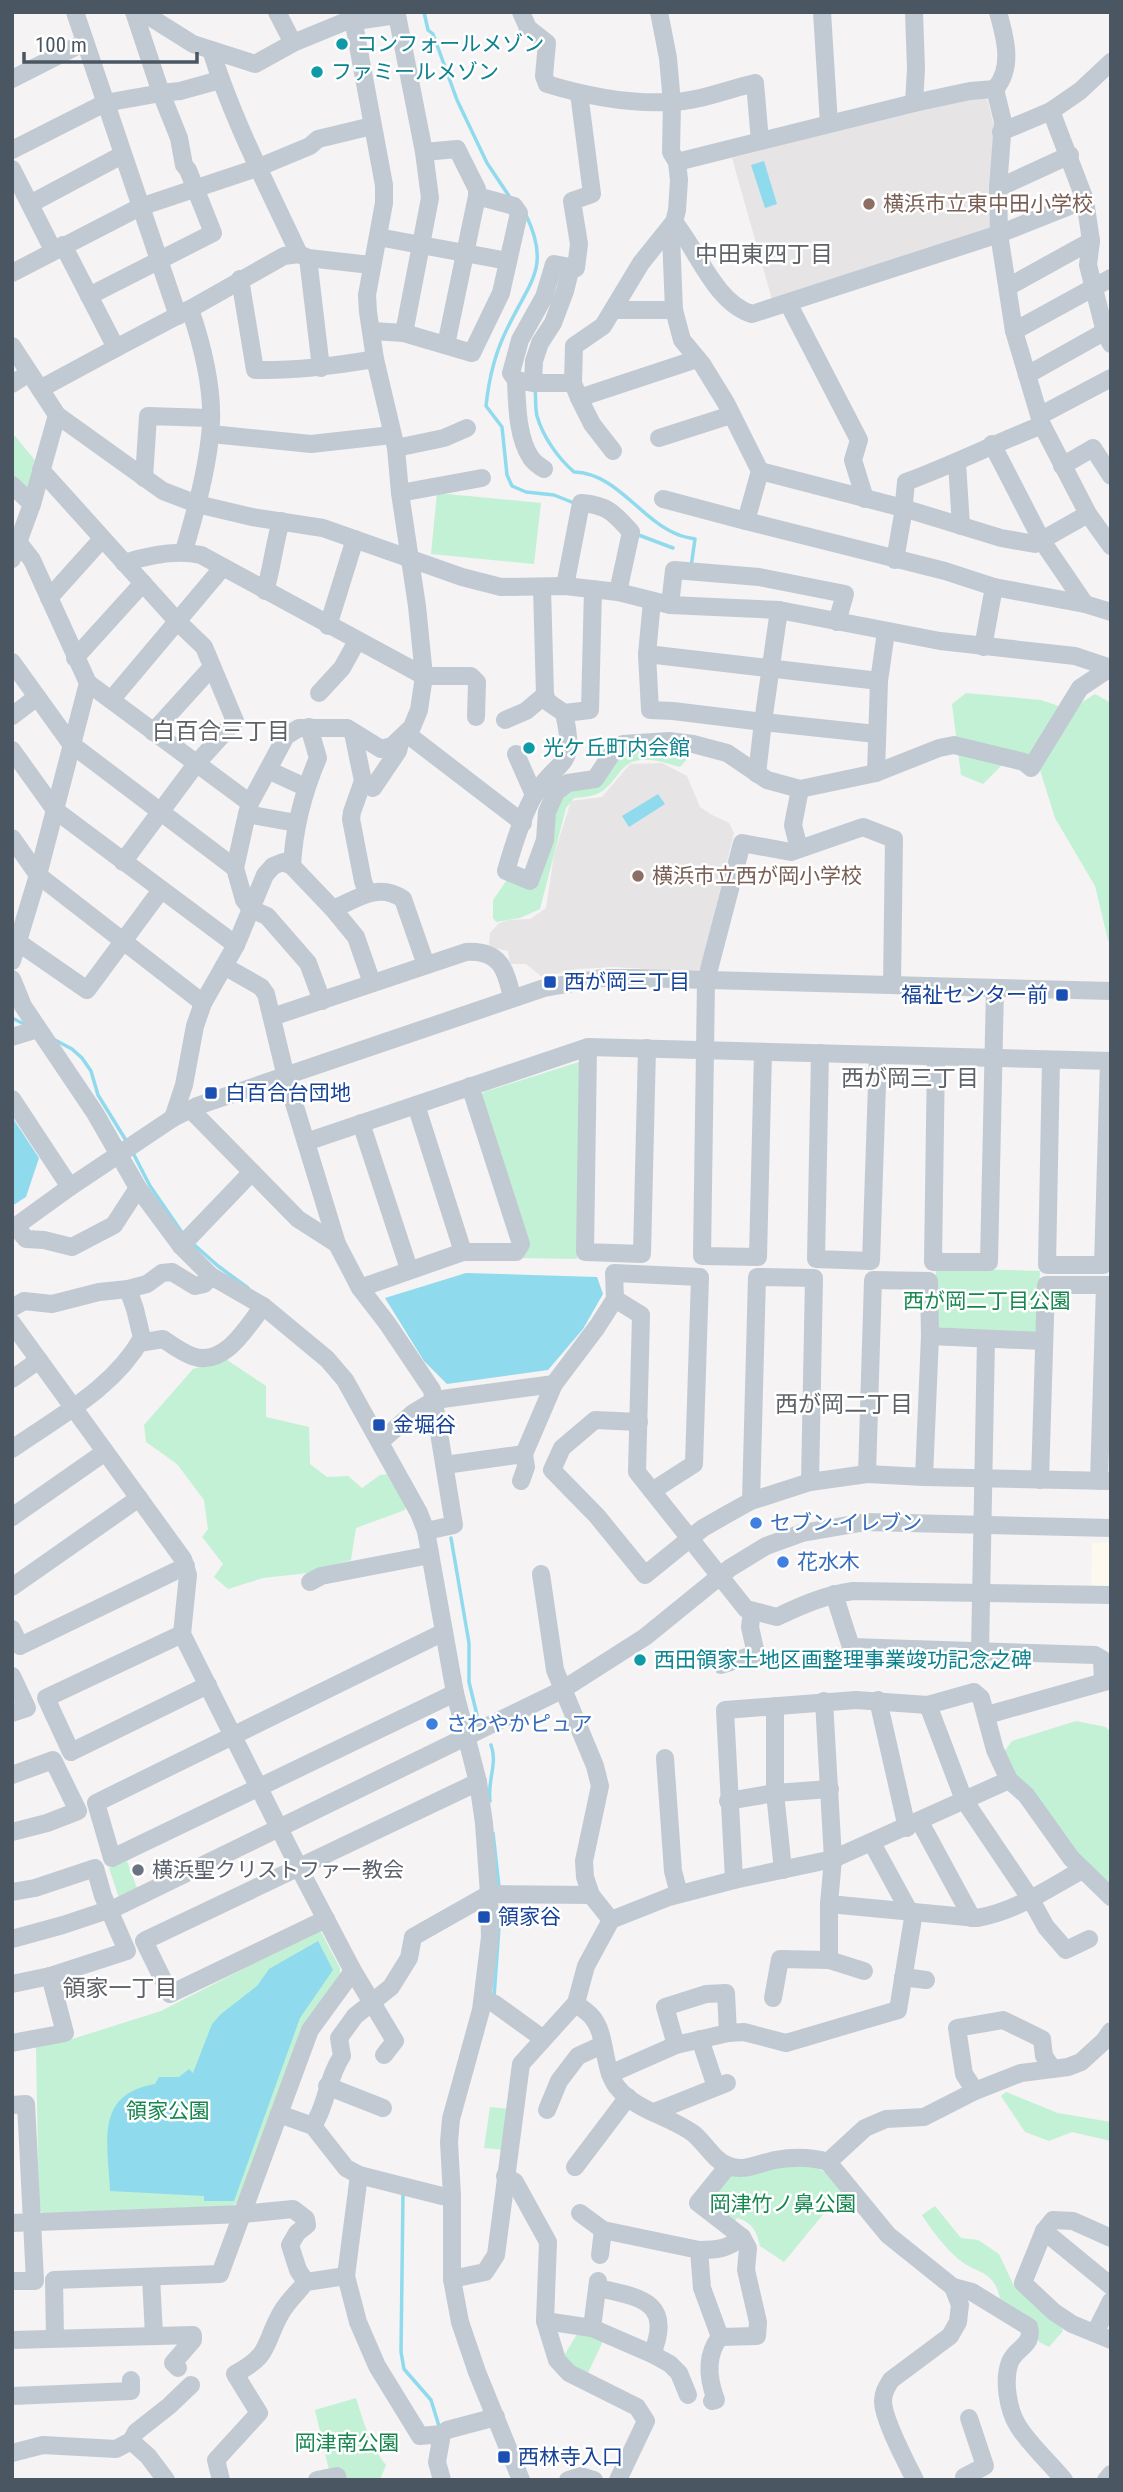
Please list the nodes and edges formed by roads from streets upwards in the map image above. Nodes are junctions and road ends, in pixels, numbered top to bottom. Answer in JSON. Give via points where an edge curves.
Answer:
{"nodes":[{"id":1,"x":75,"y":12,"type":"edge"},
{"id":2,"x":134,"y":12,"type":"edge"},
{"id":3,"x":142,"y":12,"type":"edge"},
{"id":4,"x":277,"y":12,"type":"edge"},
{"id":5,"x":522,"y":12,"type":"edge"},
{"id":6,"x":659,"y":12,"type":"edge"},
{"id":7,"x":822,"y":12,"type":"edge"},
{"id":8,"x":914,"y":12,"type":"edge"},
{"id":9,"x":998,"y":12,"type":"edge"},
{"id":10,"x":396,"y":14,"type":"edge"},
{"id":11,"x":354,"y":17,"type":"edge"},
{"id":12,"x":85,"y":42,"type":"junction"},
{"id":13,"x":293,"y":43,"type":"junction"},
{"id":14,"x":211,"y":50,"type":"junction"},
{"id":15,"x":1111,"y":62,"type":"edge"},
{"id":16,"x":12,"y":79,"type":"edge"},
{"id":17,"x":220,"y":80,"type":"junction"},
{"id":18,"x":995,"y":89,"type":"junction"},
{"id":19,"x":161,"y":93,"type":"junction"},
{"id":20,"x":579,"y":93,"type":"junction"},
{"id":21,"x":105,"y":103,"type":"junction"},
{"id":22,"x":672,"y":103,"type":"junction"},
{"id":23,"x":914,"y":103,"type":"junction"},
{"id":24,"x":1051,"y":111,"type":"junction"},
{"id":25,"x":830,"y":124,"type":"junction"},
{"id":26,"x":372,"y":126,"type":"junction"},
{"id":27,"x":1001,"y":132,"type":"junction"},
{"id":28,"x":760,"y":141,"type":"junction"},
{"id":29,"x":12,"y":150,"type":"edge"},
{"id":30,"x":424,"y":152,"type":"junction"},
{"id":31,"x":122,"y":155,"type":"junction"},
{"id":32,"x":1070,"y":155,"type":"junction"},
{"id":33,"x":677,"y":162,"type":"junction"},
{"id":34,"x":257,"y":168,"type":"junction"},
{"id":35,"x":12,"y":169,"type":"edge"},
{"id":36,"x":998,"y":188,"type":"junction"},
{"id":37,"x":196,"y":190,"type":"junction"},
{"id":38,"x":477,"y":196,"type":"junction"},
{"id":39,"x":1085,"y":200,"type":"junction"},
{"id":40,"x":30,"y":204,"type":"junction"},
{"id":41,"x":140,"y":207,"type":"junction"},
{"id":42,"x":674,"y":222,"type":"junction"},
{"id":43,"x":999,"y":234,"type":"junction"},
{"id":44,"x":378,"y":237,"type":"junction"},
{"id":45,"x":1091,"y":241,"type":"junction"},
{"id":46,"x":422,"y":245,"type":"junction"},
{"id":47,"x":58,"y":248,"type":"junction"},
{"id":48,"x":465,"y":253,"type":"junction"},
{"id":49,"x":304,"y":256,"type":"junction"},
{"id":50,"x":159,"y":261,"type":"junction"},
{"id":51,"x":508,"y":261,"type":"junction"},
{"id":52,"x":371,"y":265,"type":"junction"},
{"id":53,"x":573,"y":267,"type":"junction"},
{"id":54,"x":12,"y":273,"type":"edge"},
{"id":55,"x":1111,"y":278,"type":"edge"},
{"id":56,"x":240,"y":279,"type":"junction"},
{"id":57,"x":1008,"y":287,"type":"junction"},
{"id":58,"x":573,"y":288,"type":"dead end"},
{"id":59,"x":1093,"y":288,"type":"junction"},
{"id":60,"x":89,"y":296,"type":"junction"},
{"id":61,"x":788,"y":303,"type":"junction"},
{"id":62,"x":613,"y":310,"type":"junction"},
{"id":63,"x":674,"y":310,"type":"junction"},
{"id":64,"x":184,"y":313,"type":"junction"},
{"id":65,"x":372,"y":331,"type":"junction"},
{"id":66,"x":1014,"y":331,"type":"junction"},
{"id":67,"x":404,"y":333,"type":"junction"},
{"id":68,"x":1109,"y":335,"type":"edge"},
{"id":69,"x":446,"y":345,"type":"junction"},
{"id":70,"x":12,"y":346,"type":"edge"},
{"id":71,"x":116,"y":348,"type":"junction"},
{"id":72,"x":375,"y":359,"type":"junction"},
{"id":73,"x":697,"y":359,"type":"junction"},
{"id":74,"x":321,"y":368,"type":"junction"},
{"id":75,"x":29,"y":373,"type":"junction"},
{"id":76,"x":1027,"y":375,"type":"junction"},
{"id":77,"x":1111,"y":379,"type":"edge"},
{"id":78,"x":524,"y":381,"type":"junction"},
{"id":79,"x":12,"y":384,"type":"edge"},
{"id":80,"x":40,"y":389,"type":"junction"},
{"id":81,"x":576,"y":390,"type":"junction"},
{"id":82,"x":57,"y":415,"type":"junction"},
{"id":83,"x":731,"y":415,"type":"junction"},
{"id":84,"x":1041,"y":420,"type":"junction"},
{"id":85,"x":211,"y":426,"type":"junction"},
{"id":86,"x":467,"y":428,"type":"dead end"},
{"id":87,"x":659,"y":438,"type":"dead end"},
{"id":88,"x":394,"y":442,"type":"junction"},
{"id":89,"x":992,"y":444,"type":"junction"},
{"id":90,"x":613,"y":452,"type":"dead end"},
{"id":91,"x":957,"y":463,"type":"junction"},
{"id":92,"x":1062,"y":466,"type":"junction"},
{"id":93,"x":544,"y":469,"type":"dead end"},
{"id":94,"x":41,"y":470,"type":"junction"},
{"id":95,"x":760,"y":471,"type":"junction"},
{"id":96,"x":1111,"y":476,"type":"edge"},
{"id":97,"x":144,"y":478,"type":"junction"},
{"id":98,"x":482,"y":478,"type":"dead end"},
{"id":99,"x":12,"y":485,"type":"edge"},
{"id":100,"x":400,"y":493,"type":"junction"},
{"id":101,"x":663,"y":499,"type":"dead end"},
{"id":102,"x":865,"y":499,"type":"junction"},
{"id":103,"x":197,"y":504,"type":"junction"},
{"id":104,"x":32,"y":505,"type":"junction"},
{"id":105,"x":903,"y":509,"type":"junction"},
{"id":106,"x":1098,"y":519,"type":"edge"},
{"id":107,"x":281,"y":521,"type":"junction"},
{"id":108,"x":746,"y":521,"type":"junction"},
{"id":109,"x":961,"y":526,"type":"junction"},
{"id":110,"x":102,"y":539,"type":"junction"},
{"id":111,"x":355,"y":539,"type":"junction"},
{"id":112,"x":1042,"y":541,"type":"junction"},
{"id":113,"x":1111,"y":546,"type":"edge"},
{"id":114,"x":16,"y":551,"type":"edge"},
{"id":115,"x":184,"y":551,"type":"junction"},
{"id":116,"x":411,"y":559,"type":"junction"},
{"id":117,"x":895,"y":560,"type":"junction"},
{"id":118,"x":124,"y":563,"type":"junction"},
{"id":119,"x":223,"y":568,"type":"junction"},
{"id":120,"x":142,"y":583,"type":"junction"},
{"id":121,"x":565,"y":586,"type":"junction"},
{"id":122,"x":994,"y":587,"type":"junction"},
{"id":123,"x":542,"y":588,"type":"junction"},
{"id":124,"x":593,"y":589,"type":"junction"},
{"id":125,"x":265,"y":591,"type":"junction"},
{"id":126,"x":618,"y":592,"type":"junction"},
{"id":127,"x":49,"y":598,"type":"junction"},
{"id":128,"x":652,"y":601,"type":"junction"},
{"id":129,"x":1086,"y":604,"type":"junction"},
{"id":130,"x":670,"y":606,"type":"junction"},
{"id":131,"x":779,"y":610,"type":"junction"},
{"id":132,"x":1111,"y":612,"type":"edge"},
{"id":133,"x":177,"y":621,"type":"junction"},
{"id":134,"x":837,"y":622,"type":"junction"},
{"id":135,"x":328,"y":626,"type":"junction"},
{"id":136,"x":886,"y":632,"type":"junction"},
{"id":137,"x":357,"y":641,"type":"junction"},
{"id":138,"x":984,"y":647,"type":"junction"},
{"id":139,"x":648,"y":654,"type":"junction"},
{"id":140,"x":75,"y":658,"type":"junction"},
{"id":141,"x":12,"y":662,"type":"edge"},
{"id":142,"x":212,"y":667,"type":"junction"},
{"id":143,"x":1110,"y":668,"type":"edge"},
{"id":144,"x":769,"y":669,"type":"junction"},
{"id":145,"x":424,"y":676,"type":"junction"},
{"id":146,"x":878,"y":681,"type":"junction"},
{"id":147,"x":89,"y":683,"type":"junction"},
{"id":148,"x":319,"y":693,"type":"dead end"},
{"id":149,"x":545,"y":695,"type":"junction"},
{"id":150,"x":37,"y":696,"type":"junction"},
{"id":151,"x":111,"y":700,"type":"junction"},
{"id":152,"x":564,"y":713,"type":"junction"},
{"id":153,"x":12,"y":716,"type":"edge"},
{"id":154,"x":476,"y":717,"type":"dead end"},
{"id":155,"x":505,"y":720,"type":"dead end"},
{"id":156,"x":763,"y":722,"type":"junction"},
{"id":157,"x":309,"y":727,"type":"junction"},
{"id":158,"x":153,"y":732,"type":"junction"},
{"id":159,"x":353,"y":733,"type":"junction"},
{"id":160,"x":876,"y":734,"type":"junction"},
{"id":161,"x":404,"y":736,"type":"junction"},
{"id":162,"x":71,"y":744,"type":"junction"},
{"id":163,"x":12,"y":750,"type":"edge"},
{"id":164,"x":516,"y":754,"type":"dead end"},
{"id":165,"x":196,"y":764,"type":"junction"},
{"id":166,"x":268,"y":770,"type":"junction"},
{"id":167,"x":876,"y":773,"type":"junction"},
{"id":168,"x":757,"y":774,"type":"junction"},
{"id":169,"x":305,"y":787,"type":"junction"},
{"id":170,"x":373,"y":788,"type":"dead end"},
{"id":171,"x":800,"y":789,"type":"junction"},
{"id":172,"x":534,"y":795,"type":"junction"},
{"id":173,"x":249,"y":808,"type":"junction"},
{"id":174,"x":55,"y":810,"type":"junction"},
{"id":175,"x":161,"y":812,"type":"junction"},
{"id":176,"x":296,"y":823,"type":"junction"},
{"id":177,"x":523,"y":823,"type":"junction"},
{"id":178,"x":14,"y":843,"type":"edge"},
{"id":179,"x":799,"y":849,"type":"junction"},
{"id":180,"x":123,"y":862,"type":"junction"},
{"id":181,"x":292,"y":866,"type":"junction"},
{"id":182,"x":236,"y":868,"type":"junction"},
{"id":183,"x":38,"y":875,"type":"junction"},
{"id":184,"x":160,"y":890,"type":"junction"},
{"id":185,"x":367,"y":892,"type":"junction"},
{"id":186,"x":251,"y":909,"type":"junction"},
{"id":187,"x":333,"y":909,"type":"junction"},
{"id":188,"x":14,"y":940,"type":"edge"},
{"id":189,"x":124,"y":941,"type":"junction"},
{"id":190,"x":236,"y":945,"type":"junction"},
{"id":191,"x":12,"y":961,"type":"edge"},
{"id":192,"x":426,"y":965,"type":"junction"},
{"id":193,"x":224,"y":966,"type":"junction"},
{"id":194,"x":12,"y":979,"type":"edge"},
{"id":195,"x":706,"y":981,"type":"junction"},
{"id":196,"x":372,"y":983,"type":"junction"},
{"id":197,"x":892,"y":985,"type":"junction"},
{"id":198,"x":995,"y":988,"type":"junction"},
{"id":199,"x":1111,"y":991,"type":"edge"},
{"id":200,"x":512,"y":998,"type":"junction"},
{"id":201,"x":322,"y":1000,"type":"junction"},
{"id":202,"x":204,"y":1003,"type":"junction"},
{"id":203,"x":272,"y":1017,"type":"junction"},
{"id":204,"x":38,"y":1029,"type":"junction"},
{"id":205,"x":12,"y":1037,"type":"edge"},
{"id":206,"x":588,"y":1047,"type":"junction"},
{"id":207,"x":647,"y":1048,"type":"junction"},
{"id":208,"x":704,"y":1049,"type":"junction"},
{"id":209,"x":763,"y":1052,"type":"junction"},
{"id":210,"x":820,"y":1053,"type":"junction"},
{"id":211,"x":878,"y":1055,"type":"junction"},
{"id":212,"x":936,"y":1057,"type":"junction"},
{"id":213,"x":993,"y":1059,"type":"junction"},
{"id":214,"x":1051,"y":1060,"type":"junction"},
{"id":215,"x":1110,"y":1061,"type":"edge"},
{"id":216,"x":286,"y":1077,"type":"junction"},
{"id":217,"x":470,"y":1086,"type":"junction"},
{"id":218,"x":12,"y":1099,"type":"edge"},
{"id":219,"x":416,"y":1105,"type":"junction"},
{"id":220,"x":191,"y":1110,"type":"junction"},
{"id":221,"x":173,"y":1118,"type":"junction"},
{"id":222,"x":361,"y":1123,"type":"junction"},
{"id":223,"x":306,"y":1142,"type":"junction"},
{"id":224,"x":120,"y":1155,"type":"junction"},
{"id":225,"x":252,"y":1172,"type":"junction"},
{"id":226,"x":70,"y":1187,"type":"junction"},
{"id":227,"x":138,"y":1188,"type":"junction"},
{"id":228,"x":14,"y":1228,"type":"edge"},
{"id":229,"x":337,"y":1244,"type":"junction"},
{"id":230,"x":181,"y":1246,"type":"junction"},
{"id":231,"x":463,"y":1252,"type":"junction"},
{"id":232,"x":409,"y":1269,"type":"junction"},
{"id":233,"x":211,"y":1276,"type":"junction"},
{"id":234,"x":1108,"y":1285,"type":"edge"},
{"id":235,"x":128,"y":1289,"type":"junction"},
{"id":236,"x":364,"y":1293,"type":"junction"},
{"id":237,"x":615,"y":1299,"type":"junction"},
{"id":238,"x":263,"y":1306,"type":"junction"},
{"id":239,"x":12,"y":1308,"type":"edge"},
{"id":240,"x":12,"y":1323,"type":"edge"},
{"id":241,"x":930,"y":1336,"type":"junction"},
{"id":242,"x":986,"y":1339,"type":"junction"},
{"id":243,"x":1043,"y":1341,"type":"junction"},
{"id":244,"x":139,"y":1343,"type":"junction"},
{"id":245,"x":39,"y":1360,"type":"junction"},
{"id":246,"x":12,"y":1379,"type":"edge"},
{"id":247,"x":554,"y":1384,"type":"junction"},
{"id":248,"x":435,"y":1400,"type":"junction"},
{"id":249,"x":73,"y":1407,"type":"junction"},
{"id":250,"x":639,"y":1422,"type":"junction"},
{"id":251,"x":380,"y":1442,"type":"junction"},
{"id":252,"x":12,"y":1449,"type":"edge"},
{"id":253,"x":105,"y":1452,"type":"junction"},
{"id":254,"x":524,"y":1454,"type":"junction"},
{"id":255,"x":445,"y":1465,"type":"junction"},
{"id":256,"x":867,"y":1474,"type":"junction"},
{"id":257,"x":924,"y":1477,"type":"junction"},
{"id":258,"x":982,"y":1478,"type":"junction"},
{"id":259,"x":1040,"y":1480,"type":"junction"},
{"id":260,"x":521,"y":1481,"type":"dead end"},
{"id":261,"x":1105,"y":1481,"type":"edge"},
{"id":262,"x":810,"y":1482,"type":"junction"},
{"id":263,"x":652,"y":1491,"type":"junction"},
{"id":264,"x":139,"y":1498,"type":"junction"},
{"id":265,"x":751,"y":1501,"type":"junction"},
{"id":266,"x":12,"y":1517,"type":"edge"},
{"id":267,"x":981,"y":1526,"type":"junction"},
{"id":268,"x":1111,"y":1528,"type":"edge"},
{"id":269,"x":426,"y":1531,"type":"junction"},
{"id":270,"x":690,"y":1539,"type":"junction"},
{"id":271,"x":430,"y":1555,"type":"junction"},
{"id":272,"x":186,"y":1566,"type":"junction"},
{"id":273,"x":541,"y":1574,"type":"dead end"},
{"id":274,"x":719,"y":1577,"type":"junction"},
{"id":275,"x":310,"y":1582,"type":"dead end"},
{"id":276,"x":12,"y":1587,"type":"edge"},
{"id":277,"x":980,"y":1593,"type":"junction"},
{"id":278,"x":834,"y":1594,"type":"junction"},
{"id":279,"x":1111,"y":1595,"type":"edge"},
{"id":280,"x":752,"y":1612,"type":"junction"},
{"id":281,"x":12,"y":1629,"type":"edge"},
{"id":282,"x":444,"y":1632,"type":"junction"},
{"id":283,"x":182,"y":1634,"type":"junction"},
{"id":284,"x":980,"y":1652,"type":"junction"},
{"id":285,"x":721,"y":1665,"type":"dead end"},
{"id":286,"x":12,"y":1676,"type":"edge"},
{"id":287,"x":1107,"y":1681,"type":"edge"},
{"id":288,"x":208,"y":1685,"type":"junction"},
{"id":289,"x":562,"y":1690,"type":"junction"},
{"id":290,"x":456,"y":1693,"type":"junction"},
{"id":291,"x":878,"y":1700,"type":"junction"},
{"id":292,"x":824,"y":1701,"type":"junction"},
{"id":293,"x":928,"y":1705,"type":"junction"},
{"id":294,"x":775,"y":1706,"type":"junction"},
{"id":295,"x":12,"y":1713,"type":"edge"},
{"id":296,"x":987,"y":1715,"type":"junction"},
{"id":297,"x":233,"y":1736,"type":"junction"},
{"id":298,"x":466,"y":1738,"type":"junction"},
{"id":299,"x":665,"y":1758,"type":"dead end"},
{"id":300,"x":12,"y":1774,"type":"edge"},
{"id":301,"x":1009,"y":1780,"type":"junction"},
{"id":302,"x":478,"y":1782,"type":"junction"},
{"id":303,"x":260,"y":1788,"type":"junction"},
{"id":304,"x":830,"y":1789,"type":"junction"},
{"id":305,"x":775,"y":1793,"type":"junction"},
{"id":306,"x":964,"y":1800,"type":"junction"},
{"id":307,"x":729,"y":1801,"type":"junction"},
{"id":308,"x":913,"y":1825,"type":"junction"},
{"id":309,"x":279,"y":1828,"type":"junction"},
{"id":310,"x":12,"y":1832,"type":"edge"},
{"id":311,"x":872,"y":1843,"type":"junction"},
{"id":312,"x":833,"y":1859,"type":"junction"},
{"id":313,"x":299,"y":1868,"type":"junction"},
{"id":314,"x":783,"y":1870,"type":"junction"},
{"id":315,"x":1082,"y":1870,"type":"junction"},
{"id":316,"x":734,"y":1880,"type":"junction"},
{"id":317,"x":12,"y":1892,"type":"edge"},
{"id":318,"x":489,"y":1894,"type":"junction"},
{"id":319,"x":679,"y":1894,"type":"junction"},
{"id":320,"x":591,"y":1895,"type":"junction"},
{"id":321,"x":1111,"y":1897,"type":"edge"},
{"id":322,"x":1030,"y":1898,"type":"junction"},
{"id":323,"x":830,"y":1904,"type":"junction"},
{"id":324,"x":109,"y":1910,"type":"junction"},
{"id":325,"x":911,"y":1911,"type":"junction"},
{"id":326,"x":972,"y":1918,"type":"junction"},
{"id":327,"x":326,"y":1919,"type":"junction"},
{"id":328,"x":611,"y":1920,"type":"junction"},
{"id":329,"x":12,"y":1938,"type":"edge"},
{"id":330,"x":1089,"y":1939,"type":"dead end"},
{"id":331,"x":829,"y":1960,"type":"junction"},
{"id":332,"x":353,"y":1971,"type":"junction"},
{"id":333,"x":864,"y":1971,"type":"dead end"},
{"id":334,"x":50,"y":1976,"type":"junction"},
{"id":335,"x":903,"y":1977,"type":"junction"},
{"id":336,"x":926,"y":1980,"type":"dead end"},
{"id":337,"x":12,"y":1984,"type":"edge"},
{"id":338,"x":483,"y":1998,"type":"junction"},
{"id":339,"x":773,"y":1998,"type":"dead end"},
{"id":340,"x":372,"y":2001,"type":"junction"},
{"id":341,"x":576,"y":2003,"type":"junction"},
{"id":342,"x":1111,"y":2031,"type":"edge"},
{"id":343,"x":728,"y":2033,"type":"junction"},
{"id":344,"x":542,"y":2038,"type":"junction"},
{"id":345,"x":700,"y":2039,"type":"junction"},
{"id":346,"x":12,"y":2043,"type":"edge"},
{"id":347,"x":602,"y":2045,"type":"junction"},
{"id":348,"x":676,"y":2045,"type":"junction"},
{"id":349,"x":384,"y":2055,"type":"dead end"},
{"id":350,"x":1052,"y":2069,"type":"junction"},
{"id":351,"x":610,"y":2074,"type":"junction"},
{"id":352,"x":327,"y":2086,"type":"junction"},
{"id":353,"x":975,"y":2091,"type":"junction"},
{"id":354,"x":628,"y":2097,"type":"junction"},
{"id":355,"x":12,"y":2105,"type":"edge"},
{"id":356,"x":383,"y":2108,"type":"dead end"},
{"id":357,"x":547,"y":2110,"type":"dead end"},
{"id":358,"x":654,"y":2112,"type":"junction"},
{"id":359,"x":279,"y":2114,"type":"junction"},
{"id":360,"x":313,"y":2126,"type":"junction"},
{"id":361,"x":20,"y":2162,"type":"edge"},
{"id":362,"x":828,"y":2162,"type":"junction"},
{"id":363,"x":728,"y":2166,"type":"junction"},
{"id":364,"x":575,"y":2167,"type":"dead end"},
{"id":365,"x":359,"y":2175,"type":"junction"},
{"id":366,"x":505,"y":2176,"type":"junction"},
{"id":367,"x":452,"y":2196,"type":"junction"},
{"id":368,"x":580,"y":2213,"type":"dead end"},
{"id":369,"x":243,"y":2214,"type":"junction"},
{"id":370,"x":33,"y":2222,"type":"junction"},
{"id":371,"x":12,"y":2223,"type":"edge"},
{"id":372,"x":603,"y":2230,"type":"junction"},
{"id":373,"x":1044,"y":2231,"type":"junction"},
{"id":374,"x":742,"y":2237,"type":"junction"},
{"id":375,"x":1111,"y":2238,"type":"edge"},
{"id":376,"x":699,"y":2250,"type":"junction"},
{"id":377,"x":600,"y":2255,"type":"dead end"},
{"id":378,"x":346,"y":2276,"type":"junction"},
{"id":379,"x":151,"y":2277,"type":"junction"},
{"id":380,"x":452,"y":2279,"type":"junction"},
{"id":381,"x":12,"y":2281,"type":"edge"},
{"id":382,"x":306,"y":2282,"type":"junction"},
{"id":383,"x":1111,"y":2286,"type":"edge"},
{"id":384,"x":953,"y":2287,"type":"junction"},
{"id":385,"x":1111,"y":2301,"type":"edge"},
{"id":386,"x":545,"y":2321,"type":"junction"},
{"id":387,"x":592,"y":2328,"type":"junction"},
{"id":388,"x":154,"y":2335,"type":"junction"},
{"id":389,"x":1103,"y":2336,"type":"edge"},
{"id":390,"x":720,"y":2337,"type":"junction"},
{"id":391,"x":55,"y":2338,"type":"junction"},
{"id":392,"x":12,"y":2340,"type":"edge"},
{"id":393,"x":652,"y":2354,"type":"junction"},
{"id":394,"x":178,"y":2368,"type":"dead end"},
{"id":395,"x":131,"y":2380,"type":"dead end"},
{"id":396,"x":191,"y":2385,"type":"dead end"},
{"id":397,"x":688,"y":2395,"type":"dead end"},
{"id":398,"x":12,"y":2396,"type":"edge"},
{"id":399,"x":712,"y":2401,"type":"dead end"},
{"id":400,"x":496,"y":2417,"type":"junction"},
{"id":401,"x":969,"y":2418,"type":"dead end"},
{"id":402,"x":442,"y":2434,"type":"junction"},
{"id":403,"x":131,"y":2441,"type":"junction"},
{"id":404,"x":12,"y":2453,"type":"edge"},
{"id":405,"x":1111,"y":2474,"type":"edge"},
{"id":406,"x":963,"y":2479,"type":"edge"},
{"id":407,"x":166,"y":2480,"type":"edge"},
{"id":408,"x":221,"y":2480,"type":"edge"},
{"id":409,"x":317,"y":2480,"type":"edge"},
{"id":410,"x":338,"y":2480,"type":"edge"},
{"id":411,"x":442,"y":2480,"type":"edge"},
{"id":412,"x":521,"y":2480,"type":"edge"},
{"id":413,"x":568,"y":2480,"type":"edge"},
{"id":414,"x":594,"y":2480,"type":"edge"},
{"id":415,"x":618,"y":2480,"type":"edge"},
{"id":416,"x":915,"y":2480,"type":"edge"},
{"id":417,"x":1064,"y":2480,"type":"edge"},
{"id":418,"x":1106,"y":2480,"type":"edge"}],
"edges":[{"from":1,"to":12,"type":"street"},
{"from":2,"to":19,"type":"street"},
{"from":3,"to":14,"type":"street"},
{"from":4,"to":13,"type":"street"},
{"from":5,"to":20,"type":"street","via":[[528,28],[547,43],[545,82]]},
{"from":6,"to":22,"type":"street"},
{"from":7,"to":25,"type":"street"},
{"from":8,"to":23,"type":"street"},
{"from":9,"to":18,"type":"street","via":[[1007,43],[1002,81]]},
{"from":10,"to":11,"type":"street"},
{"from":10,"to":30,"type":"street"},
{"from":11,"to":13,"type":"street"},
{"from":11,"to":26,"type":"street"},
{"from":12,"to":16,"type":"street"},
{"from":12,"to":21,"type":"street"},
{"from":13,"to":14,"type":"street","via":[[255,64]]},
{"from":14,"to":17,"type":"street"},
{"from":15,"to":24,"type":"street"},
{"from":17,"to":19,"type":"street"},
{"from":17,"to":34,"type":"street"},
{"from":18,"to":23,"type":"street"},
{"from":18,"to":27,"type":"street"},
{"from":19,"to":21,"type":"street"},
{"from":19,"to":37,"type":"street"},
{"from":20,"to":22,"type":"street"},
{"from":20,"to":53,"type":"street","via":[[592,194],[572,201],[579,244]]},
{"from":21,"to":29,"type":"street"},
{"from":21,"to":31,"type":"street"},
{"from":22,"to":28,"type":"street","via":[[755,83]]},
{"from":22,"to":33,"type":"street","via":[[671,152]]},
{"from":23,"to":25,"type":"street"},
{"from":24,"to":27,"type":"street"},
{"from":24,"to":32,"type":"street"},
{"from":25,"to":28,"type":"street"},
{"from":26,"to":34,"type":"street","via":[[318,139]]},
{"from":26,"to":44,"type":"street","via":[[384,186]]},
{"from":27,"to":36,"type":"street"},
{"from":28,"to":33,"type":"street"},
{"from":30,"to":38,"type":"street","via":[[457,149]]},
{"from":30,"to":46,"type":"street","via":[[430,198]]},
{"from":31,"to":40,"type":"street"},
{"from":31,"to":41,"type":"street"},
{"from":32,"to":36,"type":"street"},
{"from":32,"to":39,"type":"street"},
{"from":33,"to":42,"type":"street"},
{"from":34,"to":37,"type":"street"},
{"from":34,"to":49,"type":"street"},
{"from":35,"to":40,"type":"street"},
{"from":36,"to":43,"type":"street"},
{"from":37,"to":41,"type":"street"},
{"from":37,"to":50,"type":"street","via":[[213,233]]},
{"from":38,"to":48,"type":"street"},
{"from":38,"to":51,"type":"street","via":[[514,206],[519,213]]},
{"from":39,"to":43,"type":"street"},
{"from":39,"to":45,"type":"street"},
{"from":40,"to":47,"type":"street"},
{"from":41,"to":47,"type":"street"},
{"from":41,"to":50,"type":"street"},
{"from":42,"to":61,"type":"street","via":[[707,274],[741,311],[752,314]]},
{"from":42,"to":62,"type":"street","via":[[641,263]]},
{"from":42,"to":63,"type":"street"},
{"from":43,"to":57,"type":"street"},
{"from":43,"to":61,"type":"street"},
{"from":44,"to":46,"type":"street"},
{"from":44,"to":52,"type":"street"},
{"from":45,"to":57,"type":"street"},
{"from":45,"to":59,"type":"street","via":[[1088,265]]},
{"from":46,"to":48,"type":"street"},
{"from":46,"to":67,"type":"street"},
{"from":47,"to":54,"type":"street"},
{"from":47,"to":60,"type":"street"},
{"from":48,"to":51,"type":"street"},
{"from":48,"to":69,"type":"street"},
{"from":49,"to":52,"type":"street"},
{"from":49,"to":56,"type":"street","via":[[284,256]]},
{"from":49,"to":74,"type":"street"},
{"from":50,"to":60,"type":"street"},
{"from":50,"to":64,"type":"street"},
{"from":51,"to":69,"type":"street","via":[[502,293],[472,353]]},
{"from":52,"to":65,"type":"street","via":[[367,295]]},
{"from":53,"to":58,"type":"street"},
{"from":53,"to":78,"type":"street","via":[[553,323]]},
{"from":55,"to":59,"type":"street"},
{"from":56,"to":64,"type":"street"},
{"from":56,"to":74,"type":"street","via":[[255,370]]},
{"from":57,"to":66,"type":"street"},
{"from":59,"to":66,"type":"street"},
{"from":59,"to":68,"type":"street"},
{"from":60,"to":71,"type":"street"},
{"from":61,"to":102,"type":"street","via":[[859,440],[853,460]]},
{"from":62,"to":63,"type":"street"},
{"from":62,"to":81,"type":"street","via":[[603,326],[574,346]]},
{"from":63,"to":73,"type":"street","via":[[682,340]]},
{"from":64,"to":71,"type":"street"},
{"from":64,"to":85,"type":"street","via":[[207,364]]},
{"from":65,"to":67,"type":"street"},
{"from":65,"to":72,"type":"street"},
{"from":66,"to":76,"type":"street"},
{"from":67,"to":69,"type":"street"},
{"from":68,"to":76,"type":"street"},
{"from":70,"to":75,"type":"street"},
{"from":71,"to":80,"type":"street"},
{"from":72,"to":74,"type":"street"},
{"from":72,"to":88,"type":"street"},
{"from":73,"to":81,"type":"street"},
{"from":73,"to":83,"type":"street"},
{"from":75,"to":79,"type":"street"},
{"from":75,"to":80,"type":"street"},
{"from":76,"to":84,"type":"street"},
{"from":77,"to":84,"type":"street"},
{"from":78,"to":81,"type":"street"},
{"from":78,"to":93,"type":"street","via":[[516,400],[523,440],[531,459]]},
{"from":80,"to":82,"type":"street"},
{"from":81,"to":90,"type":"street","via":[[592,424]]},
{"from":82,"to":94,"type":"street"},
{"from":82,"to":97,"type":"street"},
{"from":83,"to":87,"type":"street"},
{"from":83,"to":95,"type":"street"},
{"from":84,"to":89,"type":"street"},
{"from":84,"to":92,"type":"street"},
{"from":85,"to":88,"type":"street","via":[[311,444]]},
{"from":85,"to":97,"type":"street","via":[[148,416]]},
{"from":85,"to":103,"type":"street"},
{"from":86,"to":88,"type":"street","via":[[444,438]]},
{"from":88,"to":100,"type":"street"},
{"from":89,"to":91,"type":"street"},
{"from":89,"to":112,"type":"street"},
{"from":91,"to":105,"type":"street","via":[[906,482]]},
{"from":91,"to":109,"type":"street"},
{"from":92,"to":96,"type":"street","via":[[1093,448]]},
{"from":92,"to":106,"type":"street"},
{"from":94,"to":104,"type":"street"},
{"from":94,"to":110,"type":"street"},
{"from":95,"to":102,"type":"street"},
{"from":95,"to":108,"type":"street"},
{"from":97,"to":103,"type":"street"},
{"from":98,"to":100,"type":"street"},
{"from":99,"to":104,"type":"street"},
{"from":100,"to":116,"type":"street"},
{"from":101,"to":108,"type":"street"},
{"from":102,"to":105,"type":"street"},
{"from":103,"to":107,"type":"street"},
{"from":103,"to":115,"type":"street"},
{"from":104,"to":114,"type":"street"},
{"from":105,"to":109,"type":"street"},
{"from":105,"to":117,"type":"street"},
{"from":106,"to":112,"type":"street"},
{"from":106,"to":113,"type":"street"},
{"from":107,"to":111,"type":"street"},
{"from":107,"to":125,"type":"street"},
{"from":108,"to":117,"type":"street"},
{"from":109,"to":112,"type":"street","via":[[1001,538],[1035,544]]},
{"from":110,"to":118,"type":"street"},
{"from":110,"to":127,"type":"street"},
{"from":111,"to":116,"type":"street"},
{"from":111,"to":135,"type":"street"},
{"from":112,"to":129,"type":"street"},
{"from":114,"to":127,"type":"street","via":[[32,560]]},
{"from":115,"to":118,"type":"street"},
{"from":115,"to":119,"type":"street"},
{"from":116,"to":123,"type":"street","via":[[501,587]]},
{"from":116,"to":145,"type":"street"},
{"from":117,"to":122,"type":"street"},
{"from":118,"to":120,"type":"street"},
{"from":119,"to":125,"type":"street"},
{"from":119,"to":133,"type":"street"},
{"from":120,"to":133,"type":"street"},
{"from":120,"to":140,"type":"street"},
{"from":121,"to":123,"type":"street"},
{"from":121,"to":124,"type":"street"},
{"from":121,"to":126,"type":"street","via":[[581,503],[611,510],[631,532]]},
{"from":122,"to":129,"type":"street"},
{"from":122,"to":138,"type":"street"},
{"from":123,"to":149,"type":"street"},
{"from":124,"to":126,"type":"street"},
{"from":124,"to":152,"type":"street","via":[[590,710]]},
{"from":125,"to":135,"type":"street"},
{"from":126,"to":128,"type":"street"},
{"from":127,"to":140,"type":"street"},
{"from":128,"to":130,"type":"street"},
{"from":128,"to":139,"type":"street"},
{"from":129,"to":132,"type":"street"},
{"from":130,"to":131,"type":"street"},
{"from":130,"to":134,"type":"street","via":[[674,570],[759,577],[845,594]]},
{"from":131,"to":134,"type":"street"},
{"from":131,"to":144,"type":"street"},
{"from":133,"to":142,"type":"street","via":[[204,647]]},
{"from":133,"to":151,"type":"street"},
{"from":134,"to":136,"type":"street"},
{"from":135,"to":137,"type":"street"},
{"from":136,"to":138,"type":"street"},
{"from":136,"to":146,"type":"street"},
{"from":137,"to":145,"type":"street"},
{"from":137,"to":148,"type":"street","via":[[342,668]]},
{"from":138,"to":143,"type":"street","via":[[1075,656]]},
{"from":139,"to":144,"type":"street"},
{"from":139,"to":156,"type":"street","via":[[650,710]]},
{"from":140,"to":147,"type":"street"},
{"from":141,"to":150,"type":"street"},
{"from":142,"to":158,"type":"street"},
{"from":142,"to":165,"type":"street","via":[[235,721]]},
{"from":143,"to":167,"type":"street","via":[[1080,688],[1031,768],[1024,762],[954,745]]},
{"from":144,"to":146,"type":"street"},
{"from":144,"to":156,"type":"street"},
{"from":145,"to":154,"type":"street","via":[[471,676],[477,682]]},
{"from":145,"to":161,"type":"street","via":[[419,709]]},
{"from":146,"to":160,"type":"street"},
{"from":147,"to":151,"type":"street"},
{"from":147,"to":162,"type":"street"},
{"from":149,"to":152,"type":"street"},
{"from":149,"to":155,"type":"street"},
{"from":150,"to":153,"type":"street"},
{"from":150,"to":162,"type":"street"},
{"from":151,"to":158,"type":"street"},
{"from":152,"to":172,"type":"street","via":[[568,755]]},
{"from":156,"to":160,"type":"street"},
{"from":156,"to":168,"type":"street"},
{"from":157,"to":159,"type":"street","via":[[347,728]]},
{"from":157,"to":166,"type":"street","via":[[286,736]]},
{"from":157,"to":169,"type":"street","via":[[318,758]]},
{"from":158,"to":165,"type":"street"},
{"from":159,"to":161,"type":"street","via":[[381,749]]},
{"from":159,"to":185,"type":"street","via":[[363,781],[351,819]]},
{"from":160,"to":167,"type":"street"},
{"from":161,"to":170,"type":"street"},
{"from":161,"to":177,"type":"street"},
{"from":162,"to":174,"type":"street"},
{"from":162,"to":175,"type":"street"},
{"from":163,"to":174,"type":"street"},
{"from":164,"to":172,"type":"street"},
{"from":165,"to":173,"type":"street"},
{"from":165,"to":175,"type":"street"},
{"from":166,"to":169,"type":"street"},
{"from":166,"to":173,"type":"street"},
{"from":167,"to":171,"type":"street"},
{"from":168,"to":171,"type":"street"},
{"from":168,"to":177,"type":"street","via":[[727,753],[693,744],[623,744],[595,779],[568,783],[556,792],[530,881],[506,871]]},
{"from":169,"to":176,"type":"street"},
{"from":171,"to":179,"type":"street","via":[[793,825]]},
{"from":172,"to":177,"type":"street"},
{"from":173,"to":176,"type":"street"},
{"from":173,"to":182,"type":"street"},
{"from":174,"to":180,"type":"street"},
{"from":174,"to":183,"type":"street"},
{"from":175,"to":180,"type":"street"},
{"from":175,"to":182,"type":"street"},
{"from":176,"to":181,"type":"street"},
{"from":178,"to":183,"type":"street"},
{"from":179,"to":195,"type":"street","via":[[791,852],[742,843]]},
{"from":179,"to":197,"type":"street","via":[[863,827],[894,839]]},
{"from":180,"to":184,"type":"street"},
{"from":181,"to":186,"type":"street","via":[[283,862],[273,866]]},
{"from":181,"to":187,"type":"street"},
{"from":182,"to":186,"type":"street"},
{"from":183,"to":188,"type":"street"},
{"from":183,"to":189,"type":"street"},
{"from":184,"to":189,"type":"street"},
{"from":184,"to":190,"type":"street"},
{"from":185,"to":187,"type":"street"},
{"from":185,"to":192,"type":"street","via":[[382,891],[403,899]]},
{"from":186,"to":190,"type":"street"},
{"from":186,"to":201,"type":"street","via":[[267,916],[308,963]]},
{"from":187,"to":196,"type":"street","via":[[356,937]]},
{"from":188,"to":189,"type":"street","via":[[87,990]]},
{"from":188,"to":191,"type":"street"},
{"from":189,"to":202,"type":"street"},
{"from":190,"to":193,"type":"street"},
{"from":192,"to":196,"type":"street"},
{"from":192,"to":200,"type":"street","via":[[466,951],[495,957],[501,962]]},
{"from":193,"to":202,"type":"street"},
{"from":193,"to":203,"type":"street","via":[[261,987]]},
{"from":194,"to":204,"type":"street"},
{"from":195,"to":197,"type":"street"},
{"from":195,"to":200,"type":"street","via":[[602,978]]},
{"from":195,"to":208,"type":"street"},
{"from":196,"to":201,"type":"street"},
{"from":197,"to":198,"type":"street"},
{"from":198,"to":199,"type":"street"},
{"from":198,"to":213,"type":"street"},
{"from":200,"to":216,"type":"street"},
{"from":201,"to":203,"type":"street"},
{"from":202,"to":221,"type":"street"},
{"from":203,"to":216,"type":"street"},
{"from":204,"to":205,"type":"street"},
{"from":204,"to":224,"type":"street"},
{"from":206,"to":207,"type":"street"},
{"from":206,"to":207,"type":"street","via":[[585,1252],[642,1254]]},
{"from":206,"to":217,"type":"street"},
{"from":207,"to":208,"type":"street"},
{"from":208,"to":209,"type":"street"},
{"from":208,"to":209,"type":"street","via":[[702,1256],[758,1257]]},
{"from":209,"to":210,"type":"street"},
{"from":210,"to":211,"type":"street"},
{"from":210,"to":211,"type":"street","via":[[816,1259],[871,1261]]},
{"from":211,"to":212,"type":"street"},
{"from":212,"to":213,"type":"street"},
{"from":212,"to":213,"type":"street","via":[[933,1262],[989,1262]]},
{"from":213,"to":214,"type":"street"},
{"from":214,"to":215,"type":"street"},
{"from":214,"to":215,"type":"street","via":[[1047,1265],[1103,1265]]},
{"from":216,"to":220,"type":"street"},
{"from":216,"to":223,"type":"street"},
{"from":217,"to":219,"type":"street"},
{"from":217,"to":231,"type":"street","via":[[521,1244],[516,1252]]},
{"from":218,"to":226,"type":"street"},
{"from":219,"to":222,"type":"street"},
{"from":219,"to":231,"type":"street"},
{"from":220,"to":221,"type":"street"},
{"from":220,"to":225,"type":"street"},
{"from":221,"to":224,"type":"street"},
{"from":222,"to":223,"type":"street"},
{"from":222,"to":232,"type":"street"},
{"from":223,"to":229,"type":"street"},
{"from":224,"to":226,"type":"street"},
{"from":224,"to":227,"type":"street"},
{"from":225,"to":229,"type":"street","via":[[298,1219]]},
{"from":225,"to":230,"type":"street"},
{"from":226,"to":228,"type":"street"},
{"from":227,"to":228,"type":"street","via":[[114,1225],[72,1247],[26,1239]]},
{"from":227,"to":230,"type":"street"},
{"from":229,"to":236,"type":"street"},
{"from":230,"to":233,"type":"street"},
{"from":231,"to":232,"type":"street"},
{"from":232,"to":236,"type":"street"},
{"from":233,"to":235,"type":"street","via":[[195,1286],[172,1272],[162,1273],[147,1284]]},
{"from":233,"to":238,"type":"street"},
{"from":234,"to":243,"type":"street","via":[[1046,1285]]},
{"from":234,"to":261,"type":"street"},
{"from":235,"to":239,"type":"street","via":[[52,1304],[24,1301]]},
{"from":235,"to":244,"type":"street","via":[[141,1327]]},
{"from":236,"to":248,"type":"street"},
{"from":237,"to":247,"type":"street"},
{"from":237,"to":250,"type":"street","via":[[641,1315]]},
{"from":237,"to":263,"type":"street","via":[[614,1273],[700,1277],[694,1464]]},
{"from":238,"to":244,"type":"street","via":[[238,1340],[208,1359],[193,1357],[163,1339]]},
{"from":238,"to":251,"type":"street","via":[[327,1359],[345,1380]]},
{"from":240,"to":245,"type":"street"},
{"from":241,"to":242,"type":"street"},
{"from":241,"to":256,"type":"street","via":[[929,1281],[873,1280]]},
{"from":241,"to":257,"type":"street"},
{"from":242,"to":243,"type":"street"},
{"from":242,"to":258,"type":"street"},
{"from":243,"to":259,"type":"street"},
{"from":244,"to":249,"type":"street","via":[[105,1385]]},
{"from":245,"to":246,"type":"street"},
{"from":245,"to":249,"type":"street"},
{"from":247,"to":248,"type":"street"},
{"from":247,"to":254,"type":"street"},
{"from":248,"to":251,"type":"street"},
{"from":248,"to":255,"type":"street"},
{"from":249,"to":252,"type":"street"},
{"from":249,"to":253,"type":"street"},
{"from":250,"to":263,"type":"street","via":[[637,1472]]},
{"from":250,"to":270,"type":"street","via":[[595,1420],[562,1447],[552,1470],[645,1575]]},
{"from":251,"to":269,"type":"street"},
{"from":253,"to":264,"type":"street"},
{"from":253,"to":266,"type":"street"},
{"from":254,"to":255,"type":"street"},
{"from":254,"to":260,"type":"street"},
{"from":255,"to":269,"type":"street","via":[[454,1525]]},
{"from":256,"to":257,"type":"street"},
{"from":256,"to":262,"type":"street"},
{"from":257,"to":258,"type":"street"},
{"from":258,"to":259,"type":"street"},
{"from":258,"to":267,"type":"street"},
{"from":259,"to":261,"type":"street"},
{"from":262,"to":265,"type":"street"},
{"from":262,"to":265,"type":"street","via":[[814,1279],[757,1277]]},
{"from":263,"to":270,"type":"street"},
{"from":264,"to":272,"type":"street"},
{"from":264,"to":276,"type":"street"},
{"from":265,"to":270,"type":"street"},
{"from":267,"to":268,"type":"street"},
{"from":267,"to":274,"type":"street","via":[[837,1525],[766,1546]]},
{"from":267,"to":277,"type":"street"},
{"from":269,"to":271,"type":"street"},
{"from":270,"to":274,"type":"street"},
{"from":271,"to":275,"type":"street"},
{"from":271,"to":282,"type":"street"},
{"from":272,"to":281,"type":"street","via":[[20,1646]]},
{"from":272,"to":283,"type":"street"},
{"from":273,"to":289,"type":"street"},
{"from":274,"to":280,"type":"street"},
{"from":274,"to":289,"type":"street","via":[[645,1637]]},
{"from":277,"to":278,"type":"street"},
{"from":277,"to":279,"type":"street"},
{"from":277,"to":284,"type":"street"},
{"from":278,"to":280,"type":"street","via":[[777,1617]]},
{"from":278,"to":284,"type":"street","via":[[851,1647]]},
{"from":280,"to":285,"type":"street","via":[[756,1654]]},
{"from":282,"to":290,"type":"street"},
{"from":282,"to":297,"type":"street"},
{"from":283,"to":288,"type":"street"},
{"from":283,"to":288,"type":"street","via":[[46,1698],[71,1752]]},
{"from":284,"to":287,"type":"street","via":[[1095,1655],[1102,1659]]},
{"from":286,"to":295,"type":"street","via":[[27,1708]]},
{"from":287,"to":296,"type":"street"},
{"from":288,"to":297,"type":"street"},
{"from":289,"to":298,"type":"street"},
{"from":289,"to":320,"type":"street","via":[[600,1786],[584,1861]]},
{"from":290,"to":298,"type":"street"},
{"from":290,"to":303,"type":"street"},
{"from":291,"to":292,"type":"street"},
{"from":291,"to":293,"type":"street"},
{"from":291,"to":308,"type":"street"},
{"from":292,"to":294,"type":"street"},
{"from":292,"to":304,"type":"street"},
{"from":293,"to":296,"type":"street","via":[[974,1692]]},
{"from":293,"to":306,"type":"street"},
{"from":294,"to":305,"type":"street"},
{"from":294,"to":307,"type":"street","via":[[725,1710]]},
{"from":296,"to":301,"type":"street","via":[[995,1750]]},
{"from":297,"to":303,"type":"street"},
{"from":297,"to":303,"type":"street","via":[[96,1803],[112,1858]]},
{"from":298,"to":302,"type":"street"},
{"from":298,"to":309,"type":"street"},
{"from":299,"to":319,"type":"street","via":[[673,1871]]},
{"from":300,"to":310,"type":"street","via":[[53,1760],[78,1811]]},
{"from":301,"to":306,"type":"street"},
{"from":301,"to":315,"type":"street","via":[[1026,1795]]},
{"from":302,"to":313,"type":"street"},
{"from":302,"to":318,"type":"street"},
{"from":303,"to":309,"type":"street"},
{"from":304,"to":305,"type":"street"},
{"from":304,"to":312,"type":"street"},
{"from":305,"to":307,"type":"street"},
{"from":305,"to":314,"type":"street"},
{"from":306,"to":308,"type":"street"},
{"from":306,"to":322,"type":"street"},
{"from":307,"to":316,"type":"street"},
{"from":308,"to":311,"type":"street"},
{"from":308,"to":326,"type":"street"},
{"from":309,"to":313,"type":"street"},
{"from":309,"to":324,"type":"street"},
{"from":311,"to":312,"type":"street"},
{"from":311,"to":325,"type":"street"},
{"from":312,"to":314,"type":"street"},
{"from":312,"to":323,"type":"street"},
{"from":313,"to":327,"type":"street"},
{"from":313,"to":327,"type":"street","via":[[144,1941],[170,1994]]},
{"from":314,"to":316,"type":"street"},
{"from":315,"to":321,"type":"street"},
{"from":315,"to":322,"type":"street"},
{"from":316,"to":319,"type":"street"},
{"from":317,"to":324,"type":"street","via":[[95,1868]]},
{"from":318,"to":320,"type":"street"},
{"from":318,"to":338,"type":"street"},
{"from":318,"to":340,"type":"street","via":[[413,1937],[409,1958],[391,1987]]},
{"from":319,"to":328,"type":"street"},
{"from":320,"to":328,"type":"street"},
{"from":322,"to":326,"type":"street","via":[[989,1916]]},
{"from":322,"to":330,"type":"street","via":[[1066,1950]]},
{"from":323,"to":325,"type":"street"},
{"from":323,"to":331,"type":"street"},
{"from":324,"to":329,"type":"street"},
{"from":324,"to":334,"type":"street","via":[[127,1951]]},
{"from":325,"to":326,"type":"street"},
{"from":325,"to":335,"type":"street"},
{"from":327,"to":332,"type":"street"},
{"from":328,"to":341,"type":"street","via":[[586,1966]]},
{"from":331,"to":333,"type":"street"},
{"from":331,"to":339,"type":"street","via":[[780,1959]]},
{"from":332,"to":340,"type":"street"},
{"from":332,"to":359,"type":"street","via":[[310,2030]]},
{"from":334,"to":337,"type":"street"},
{"from":334,"to":346,"type":"street","via":[[65,2034]]},
{"from":335,"to":336,"type":"street"},
{"from":335,"to":343,"type":"street","via":[[898,2010],[786,2043],[744,2032]]},
{"from":338,"to":344,"type":"street"},
{"from":338,"to":367,"type":"street","via":[[451,2119]]},
{"from":340,"to":349,"type":"street","via":[[395,2041]]},
{"from":340,"to":352,"type":"street","via":[[339,2038],[342,2056]]},
{"from":341,"to":344,"type":"street"},
{"from":341,"to":347,"type":"street","via":[[593,2018]]},
{"from":342,"to":350,"type":"street","via":[[1081,2062]]},
{"from":343,"to":345,"type":"street"},
{"from":343,"to":348,"type":"street","via":[[726,1993],[706,1993],[665,2007]]},
{"from":344,"to":366,"type":"street","via":[[521,2064],[518,2131]]},
{"from":345,"to":348,"type":"street"},
{"from":345,"to":358,"type":"street","via":[[722,2085]]},
{"from":347,"to":351,"type":"street"},
{"from":347,"to":357,"type":"street","via":[[578,2056],[559,2081]]},
{"from":348,"to":351,"type":"street"},
{"from":350,"to":353,"type":"street","via":[[1021,2073]]},
{"from":350,"to":353,"type":"street","via":[[1042,2039],[1003,2020],[957,2028],[964,2074]]},
{"from":351,"to":354,"type":"street"},
{"from":352,"to":356,"type":"street"},
{"from":352,"to":360,"type":"street"},
{"from":353,"to":362,"type":"street","via":[[924,2117],[887,2119],[866,2128]]},
{"from":354,"to":358,"type":"street"},
{"from":354,"to":364,"type":"street"},
{"from":355,"to":361,"type":"street","via":[[26,2104]]},
{"from":358,"to":363,"type":"street","via":[[680,2124]]},
{"from":359,"to":360,"type":"street"},
{"from":359,"to":369,"type":"street"},
{"from":360,"to":365,"type":"street","via":[[346,2168]]},
{"from":361,"to":370,"type":"street"},
{"from":362,"to":363,"type":"street","via":[[817,2158]]},
{"from":362,"to":384,"type":"street","via":[[888,2235]]},
{"from":363,"to":374,"type":"street","via":[[698,2203]]},
{"from":365,"to":367,"type":"street"},
{"from":365,"to":378,"type":"street"},
{"from":366,"to":380,"type":"street","via":[[491,2265],[485,2272]]},
{"from":366,"to":386,"type":"street","via":[[515,2182],[548,2242]]},
{"from":367,"to":380,"type":"street"},
{"from":368,"to":372,"type":"street"},
{"from":369,"to":370,"type":"street"},
{"from":369,"to":379,"type":"street","via":[[220,2274]]},
{"from":369,"to":382,"type":"street","via":[[293,2209],[306,2219],[307,2225],[290,2245]]},
{"from":370,"to":371,"type":"street"},
{"from":370,"to":381,"type":"street","via":[[35,2280]]},
{"from":372,"to":376,"type":"street"},
{"from":372,"to":377,"type":"street"},
{"from":373,"to":375,"type":"street","via":[[1053,2220],[1073,2221]]},
{"from":373,"to":383,"type":"street"},
{"from":373,"to":389,"type":"street","via":[[1023,2283],[1072,2324]]},
{"from":374,"to":376,"type":"street","via":[[720,2250]]},
{"from":374,"to":390,"type":"street","via":[[748,2248],[746,2270],[757,2336]]},
{"from":376,"to":390,"type":"street","via":[[702,2288]]},
{"from":378,"to":382,"type":"street"},
{"from":378,"to":402,"type":"street","via":[[358,2322],[377,2366],[420,2436]]},
{"from":379,"to":388,"type":"street"},
{"from":379,"to":391,"type":"street","via":[[54,2280]]},
{"from":380,"to":400,"type":"street","via":[[460,2322]]},
{"from":382,"to":408,"type":"street","via":[[282,2311],[265,2352],[235,2374],[259,2413],[216,2460]]},
{"from":384,"to":416,"type":"street","via":[[960,2305],[950,2336],[891,2380],[885,2390],[883,2403]]},
{"from":384,"to":417,"type":"street","via":[[972,2292],[1029,2327],[1028,2343],[1010,2361],[1011,2410],[1018,2426]]},
{"from":385,"to":389,"type":"street"},
{"from":386,"to":387,"type":"street"},
{"from":386,"to":415,"type":"street","via":[[557,2360],[569,2373],[637,2407],[646,2421]]},
{"from":387,"to":393,"type":"street"},
{"from":387,"to":393,"type":"street","via":[[598,2285],[648,2302],[658,2319],[660,2336]]},
{"from":388,"to":391,"type":"street"},
{"from":388,"to":394,"type":"street","via":[[193,2336],[173,2363]]},
{"from":390,"to":399,"type":"street","via":[[712,2347],[709,2374],[716,2400]]},
{"from":391,"to":392,"type":"street"},
{"from":393,"to":397,"type":"street","via":[[678,2373]]},
{"from":395,"to":398,"type":"street","via":[[131,2391]]},
{"from":396,"to":403,"type":"street"},
{"from":400,"to":402,"type":"street"},
{"from":400,"to":412,"type":"street"},
{"from":401,"to":406,"type":"street","via":[[985,2466]]},
{"from":402,"to":411,"type":"street","via":[[437,2462]]},
{"from":403,"to":404,"type":"street","via":[[116,2449],[43,2445]]},
{"from":403,"to":407,"type":"street"},
{"from":405,"to":418,"type":"street"},
{"from":409,"to":410,"type":"street","via":[[337,2476]]},
{"from":413,"to":414,"type":"street","via":[[581,2476]]}]}
